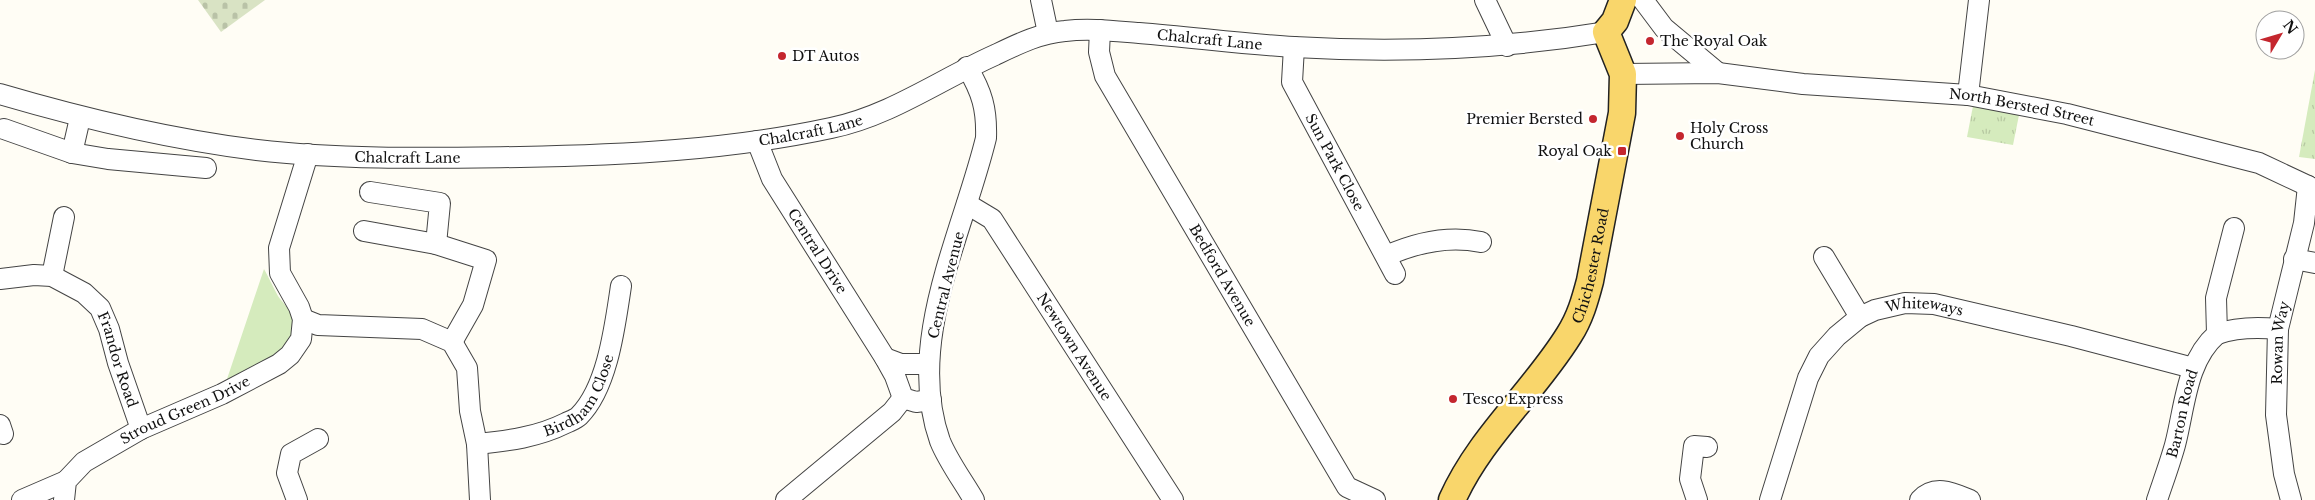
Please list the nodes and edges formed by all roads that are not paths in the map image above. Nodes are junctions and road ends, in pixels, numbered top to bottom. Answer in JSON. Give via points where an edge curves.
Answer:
{"nodes":[{"id":1,"x":1041,"y":0,"type":"edge"},
{"id":2,"x":1485,"y":0,"type":"edge"},
{"id":3,"x":1623,"y":0,"type":"edge"},
{"id":4,"x":1643,"y":0,"type":"edge"},
{"id":5,"x":1979,"y":0,"type":"edge"},
{"id":6,"x":1100,"y":30,"type":"junction"},
{"id":7,"x":1606,"y":32,"type":"junction"},
{"id":8,"x":1048,"y":33,"type":"junction"},
{"id":9,"x":1508,"y":46,"type":"junction"},
{"id":10,"x":1294,"y":47,"type":"junction"},
{"id":11,"x":967,"y":67,"type":"junction"},
{"id":12,"x":1718,"y":73,"type":"junction"},
{"id":13,"x":1624,"y":74,"type":"junction"},
{"id":14,"x":0,"y":94,"type":"edge"},
{"id":15,"x":1968,"y":95,"type":"junction"},
{"id":16,"x":80,"y":118,"type":"junction"},
{"id":17,"x":4,"y":129,"type":"dead end"},
{"id":18,"x":757,"y":141,"type":"junction"},
{"id":19,"x":72,"y":153,"type":"junction"},
{"id":20,"x":308,"y":154,"type":"junction"},
{"id":21,"x":206,"y":168,"type":"dead end"},
{"id":22,"x":2311,"y":185,"type":"edge"},
{"id":23,"x":370,"y":192,"type":"dead end"},
{"id":24,"x":967,"y":204,"type":"junction"},
{"id":25,"x":64,"y":217,"type":"dead end"},
{"id":26,"x":2234,"y":228,"type":"dead end"},
{"id":27,"x":364,"y":230,"type":"dead end"},
{"id":28,"x":1480,"y":242,"type":"dead end"},
{"id":29,"x":436,"y":244,"type":"junction"},
{"id":30,"x":1386,"y":256,"type":"junction"},
{"id":31,"x":1824,"y":257,"type":"dead end"},
{"id":32,"x":2294,"y":259,"type":"junction"},
{"id":33,"x":2315,"y":263,"type":"edge"},
{"id":34,"x":1395,"y":274,"type":"dead end"},
{"id":35,"x":52,"y":276,"type":"junction"},
{"id":36,"x":0,"y":279,"type":"edge"},
{"id":37,"x":621,"y":286,"type":"dead end"},
{"id":38,"x":1860,"y":317,"type":"junction"},
{"id":39,"x":303,"y":319,"type":"junction"},
{"id":40,"x":2278,"y":329,"type":"junction"},
{"id":41,"x":2217,"y":334,"type":"junction"},
{"id":42,"x":452,"y":342,"type":"junction"},
{"id":43,"x":929,"y":364,"type":"junction"},
{"id":44,"x":2193,"y":368,"type":"junction"},
{"id":45,"x":901,"y":370,"type":"junction"},
{"id":46,"x":903,"y":398,"type":"junction"},
{"id":47,"x":931,"y":400,"type":"junction"},
{"id":48,"x":141,"y":429,"type":"junction"},
{"id":49,"x":318,"y":439,"type":"dead end"},
{"id":50,"x":477,"y":444,"type":"junction"},
{"id":51,"x":1708,"y":447,"type":"dead end"},
{"id":52,"x":64,"y":490,"type":"edge"},
{"id":53,"x":792,"y":498,"type":"edge"},
{"id":54,"x":295,"y":499,"type":"edge"},
{"id":55,"x":22,"y":500,"type":"edge"},
{"id":56,"x":480,"y":500,"type":"edge"},
{"id":57,"x":974,"y":500,"type":"edge"},
{"id":58,"x":1173,"y":500,"type":"edge"},
{"id":59,"x":1375,"y":500,"type":"edge"},
{"id":60,"x":1452,"y":500,"type":"edge"},
{"id":61,"x":1697,"y":500,"type":"edge"},
{"id":62,"x":1770,"y":500,"type":"edge"},
{"id":63,"x":1920,"y":500,"type":"edge"},
{"id":64,"x":1970,"y":500,"type":"edge"},
{"id":65,"x":2157,"y":500,"type":"edge"},
{"id":66,"x":2291,"y":500,"type":"edge"}],
"edges":[{"from":1,"to":8,"type":"street"},
{"from":2,"to":9,"type":"street"},
{"from":3,"to":7,"type":"main road","via":[[1616,21]]},
{"from":4,"to":12,"type":"street","via":[[1664,28]]},
{"from":5,"to":15,"type":"street"},
{"from":6,"to":8,"type":"street","name":"Chalcraft Lane"},
{"from":6,"to":10,"type":"street","name":"Chalcraft Lane"},
{"from":6,"to":59,"type":"street","name":"Bedford Avenue","via":[[1099,52],[1104,76],[1347,487]]},
{"from":7,"to":9,"type":"street","name":"Chalcraft Lane"},
{"from":7,"to":13,"type":"main road","name":"Chichester Road"},
{"from":8,"to":11,"type":"street","name":"Chalcraft Lane"},
{"from":9,"to":10,"type":"street","name":"Chalcraft Lane","via":[[1396,50]]},
{"from":10,"to":30,"type":"street","name":"Sun Park Close","via":[[1292,82]]},
{"from":11,"to":18,"type":"street","name":"Chalcraft Lane","via":[[880,112],[835,127]]},
{"from":11,"to":24,"type":"street","name":"Central Avenue","via":[[981,90],[987,121],[983,151]]},
{"from":12,"to":13,"type":"street","name":"North Bersted Street"},
{"from":12,"to":15,"type":"street","name":"North Bersted Street","via":[[1803,84]]},
{"from":13,"to":60,"type":"main road","name":"Chichester Road","via":[[1622,112],[1582,308],[1570,334],[1469,465]]},
{"from":14,"to":16,"type":"street","name":"Chalcraft Lane"},
{"from":15,"to":22,"type":"street","name":"North Bersted Street","via":[[2067,114],[2214,151],[2258,163]]},
{"from":16,"to":19,"type":"street"},
{"from":16,"to":20,"type":"street","name":"Chalcraft Lane","via":[[156,135]]},
{"from":17,"to":19,"type":"street"},
{"from":18,"to":20,"type":"street","name":"Chalcraft Lane","via":[[580,156],[412,158]]},
{"from":18,"to":45,"type":"street","name":"Central Drive","via":[[772,179],[885,358]]},
{"from":19,"to":21,"type":"street"},
{"from":20,"to":39,"type":"street","via":[[279,248],[280,273]]},
{"from":22,"to":32,"type":"street","name":"Rowan Way"},
{"from":23,"to":29,"type":"street","via":[[440,203]]},
{"from":24,"to":43,"type":"street","name":"Central Avenue","via":[[932,329]]},
{"from":24,"to":58,"type":"street","name":"Newtown Avenue","via":[[992,219]]},
{"from":25,"to":35,"type":"street"},
{"from":26,"to":41,"type":"street","via":[[2216,298]]},
{"from":27,"to":29,"type":"street"},
{"from":28,"to":30,"type":"street","via":[[1460,238],[1407,247]]},
{"from":29,"to":42,"type":"street","via":[[486,260],[473,305]]},
{"from":30,"to":34,"type":"street","name":"Sun Park Close"},
{"from":31,"to":38,"type":"street"},
{"from":32,"to":33,"type":"street"},
{"from":32,"to":40,"type":"street","name":"Rowan Way"},
{"from":35,"to":36,"type":"street","name":"Frandor Road"},
{"from":35,"to":48,"type":"street","name":"Frandor Road","via":[[84,293],[100,308]]},
{"from":37,"to":50,"type":"street","name":"Birdham Close","via":[[610,350],[594,394],[579,416],[549,432]]},
{"from":38,"to":44,"type":"street","name":"Whiteways","via":[[1905,303],[1934,304]]},
{"from":38,"to":62,"type":"street","name":"Whiteways","via":[[1837,336],[1820,356],[1808,378]]},
{"from":39,"to":42,"type":"street","via":[[318,325],[422,329]]},
{"from":39,"to":48,"type":"street","name":"Stroud Green Drive","via":[[301,339],[279,364],[222,394]]},
{"from":40,"to":41,"type":"street","via":[[2252,328]]},
{"from":40,"to":66,"type":"street","name":"Rowan Way","via":[[2276,415]]},
{"from":41,"to":44,"type":"street","name":"Barton Road","via":[[2206,343]]},
{"from":42,"to":50,"type":"street","via":[[468,368],[470,411]]},
{"from":43,"to":45,"type":"street","name":"Central Drive"},
{"from":43,"to":47,"type":"street","name":"Central Avenue"},
{"from":44,"to":65,"type":"street","name":"Barton Road","via":[[2175,447]]},
{"from":45,"to":46,"type":"street"},
{"from":46,"to":47,"type":"street","via":[[916,402]]},
{"from":46,"to":53,"type":"street","via":[[892,412]]},
{"from":47,"to":57,"type":"street","name":"Central Avenue","via":[[940,441]]},
{"from":48,"to":52,"type":"street","name":"Stroud Green Drive","via":[[84,462]]},
{"from":49,"to":54,"type":"street","via":[[291,454],[287,472]]},
{"from":50,"to":56,"type":"street"},
{"from":51,"to":61,"type":"street","via":[[1694,446],[1690,479]]},
{"from":52,"to":55,"type":"street"},
{"from":63,"to":64,"type":"street","via":[[1926,493],[1937,491]]}]}
